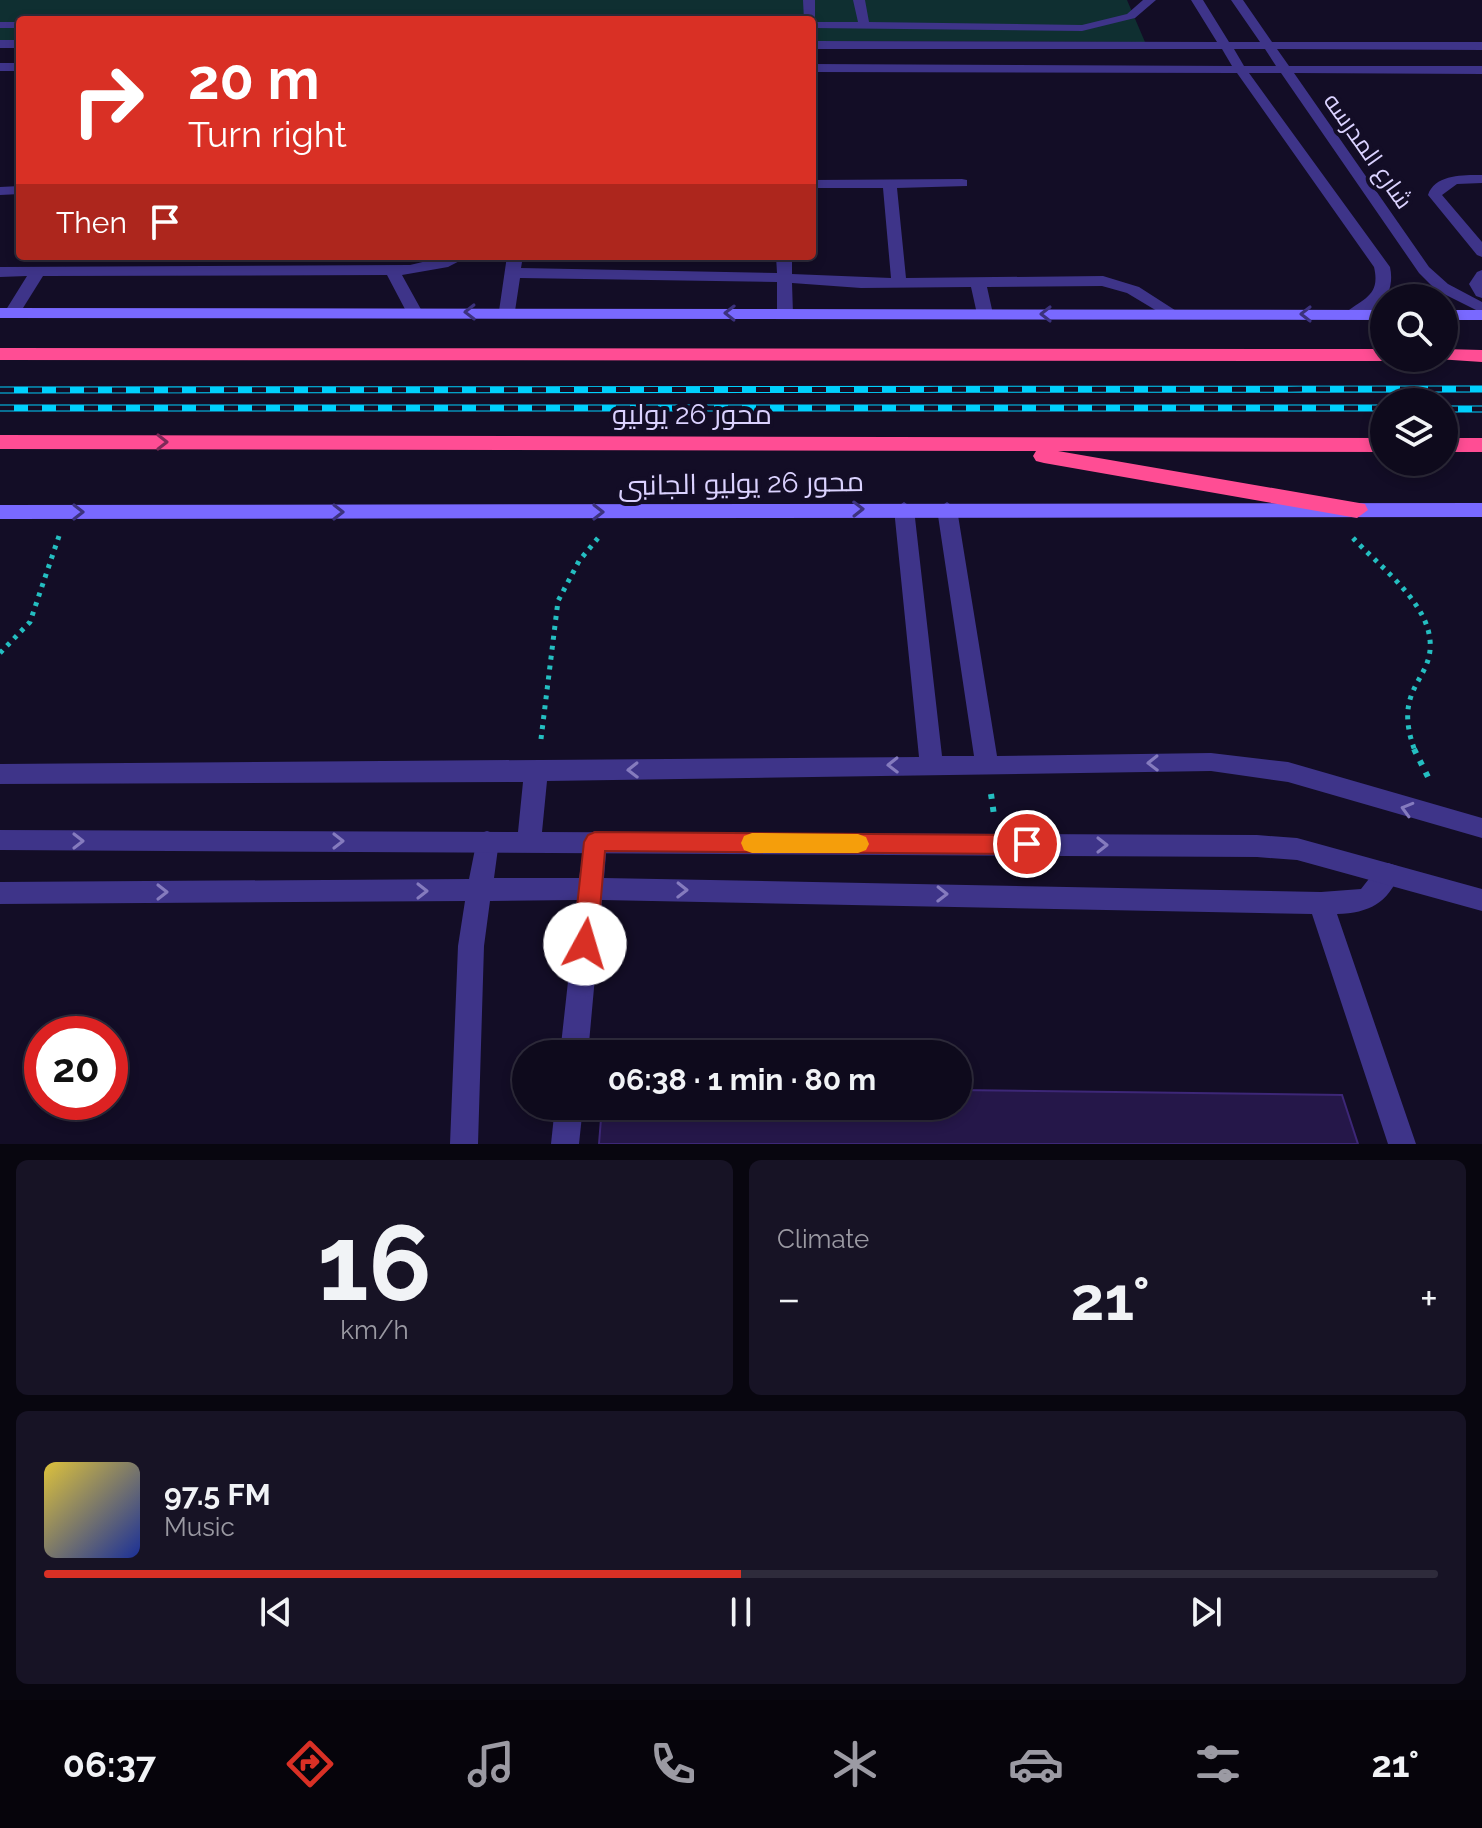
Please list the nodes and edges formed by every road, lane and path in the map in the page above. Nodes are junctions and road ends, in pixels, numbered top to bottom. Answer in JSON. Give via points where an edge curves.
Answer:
{"nodes":[{"id":1,"x":859,"y":0,"type":"edge"},
{"id":2,"x":1150,"y":0,"type":"edge"},
{"id":3,"x":1197,"y":0,"type":"edge"},
{"id":4,"x":1237,"y":0,"type":"edge"},
{"id":5,"x":816,"y":22,"type":"edge"},
{"id":6,"x":864,"y":25,"type":"junction"},
{"id":7,"x":816,"y":45,"type":"edge"},
{"id":8,"x":1225,"y":45,"type":"junction"},
{"id":9,"x":1268,"y":45,"type":"junction"},
{"id":10,"x":1482,"y":46,"type":"edge"},
{"id":11,"x":816,"y":68,"type":"edge"},
{"id":12,"x":1240,"y":69,"type":"junction"},
{"id":13,"x":1284,"y":69,"type":"junction"},
{"id":14,"x":1482,"y":70,"type":"edge"},
{"id":15,"x":1482,"y":179,"type":"edge"},
{"id":16,"x":962,"y":183,"type":"dead end"},
{"id":17,"x":816,"y":184,"type":"edge"},
{"id":18,"x":890,"y":184,"type":"junction"},
{"id":19,"x":1482,"y":252,"type":"edge"},
{"id":20,"x":451,"y":260,"type":"edge"},
{"id":21,"x":784,"y":260,"type":"edge"},
{"id":22,"x":515,"y":264,"type":"edge"},
{"id":23,"x":392,"y":270,"type":"junction"},
{"id":24,"x":0,"y":272,"type":"edge"},
{"id":25,"x":38,"y":272,"type":"junction"},
{"id":26,"x":1482,"y":275,"type":"edge"},
{"id":27,"x":785,"y":278,"type":"junction"},
{"id":28,"x":978,"y":282,"type":"junction"},
{"id":29,"x":899,"y":283,"type":"junction"},
{"id":30,"x":1482,"y":293,"type":"edge"},
{"id":31,"x":1482,"y":308,"type":"edge"},
{"id":32,"x":507,"y":311,"type":"junction"},
{"id":33,"x":6,"y":313,"type":"edge"},
{"id":34,"x":415,"y":313,"type":"junction"},
{"id":35,"x":785,"y":314,"type":"junction"},
{"id":36,"x":985,"y":314,"type":"junction"},
{"id":37,"x":1173,"y":314,"type":"junction"},
{"id":38,"x":1352,"y":314,"type":"junction"},
{"id":39,"x":1370,"y":315,"type":"edge"},
{"id":40,"x":1458,"y":315,"type":"edge"},
{"id":41,"x":1482,"y":315,"type":"edge"},
{"id":42,"x":0,"y":354,"type":"edge"},
{"id":43,"x":1370,"y":355,"type":"edge"},
{"id":44,"x":1458,"y":355,"type":"edge"},
{"id":45,"x":1482,"y":356,"type":"edge"},
{"id":46,"x":0,"y":442,"type":"edge"},
{"id":47,"x":978,"y":445,"type":"junction"},
{"id":48,"x":1370,"y":445,"type":"edge"},
{"id":49,"x":1458,"y":445,"type":"edge"},
{"id":50,"x":1482,"y":445,"type":"edge"},
{"id":51,"x":904,"y":509,"type":"junction"},
{"id":52,"x":947,"y":509,"type":"junction"},
{"id":53,"x":1329,"y":510,"type":"junction"},
{"id":54,"x":1357,"y":510,"type":"junction"},
{"id":55,"x":1482,"y":510,"type":"edge"},
{"id":56,"x":0,"y":512,"type":"edge"},
{"id":57,"x":66,"y":512,"type":"junction"},
{"id":58,"x":618,"y":512,"type":"junction"},
{"id":59,"x":0,"y":653,"type":"edge"},
{"id":60,"x":931,"y":764,"type":"junction"},
{"id":61,"x":987,"y":765,"type":"junction"},
{"id":62,"x":536,"y":772,"type":"junction"},
{"id":63,"x":0,"y":774,"type":"edge"},
{"id":64,"x":1456,"y":823,"type":"junction"},
{"id":65,"x":1482,"y":828,"type":"edge"},
{"id":66,"x":0,"y":840,"type":"edge"},
{"id":67,"x":487,"y":841,"type":"junction"},
{"id":68,"x":529,"y":841,"type":"junction"},
{"id":69,"x":595,"y":842,"type":"junction"},
{"id":70,"x":1388,"y":874,"type":"junction"},
{"id":71,"x":591,"y":889,"type":"junction"},
{"id":72,"x":480,"y":890,"type":"junction"},
{"id":73,"x":0,"y":893,"type":"edge"},
{"id":74,"x":1482,"y":900,"type":"edge"},
{"id":75,"x":1321,"y":903,"type":"junction"},
{"id":76,"x":575,"y":1040,"type":"edge"},
{"id":77,"x":568,"y":1120,"type":"edge"},
{"id":78,"x":464,"y":1144,"type":"edge"},
{"id":79,"x":565,"y":1144,"type":"edge"},
{"id":80,"x":1402,"y":1144,"type":"edge"}],
"edges":[{"from":1,"to":6,"type":"street"},
{"from":2,"to":6,"type":"street","via":[[1131,16],[1082,28]]},
{"from":3,"to":8,"type":"street","name":"شارع المدرسه"},
{"from":4,"to":9,"type":"street","name":"شارع المدرسه"},
{"from":5,"to":6,"type":"street"},
{"from":7,"to":8,"type":"street"},
{"from":8,"to":9,"type":"street"},
{"from":8,"to":12,"type":"street","name":"شارع المدرسه"},
{"from":9,"to":10,"type":"street"},
{"from":9,"to":13,"type":"street","name":"شارع المدرسه"},
{"from":11,"to":12,"type":"street"},
{"from":12,"to":13,"type":"street"},
{"from":12,"to":38,"type":"street","name":"شارع المدرسه","via":[[1382,267],[1381,295]]},
{"from":13,"to":14,"type":"street"},
{"from":13,"to":31,"type":"street","name":"شارع المدرسه","via":[[1424,270],[1442,287]]},
{"from":15,"to":19,"type":"street","via":[[1446,182],[1435,195]]},
{"from":16,"to":18,"type":"street"},
{"from":17,"to":18,"type":"street"},
{"from":18,"to":29,"type":"street"},
{"from":20,"to":23,"type":"street"},
{"from":21,"to":27,"type":"street"},
{"from":22,"to":27,"type":"street"},
{"from":22,"to":32,"type":"street"},
{"from":23,"to":25,"type":"street"},
{"from":23,"to":34,"type":"street"},
{"from":24,"to":25,"type":"street"},
{"from":25,"to":33,"type":"street"},
{"from":26,"to":30,"type":"street","via":[[1477,284]]},
{"from":27,"to":29,"type":"street"},
{"from":27,"to":35,"type":"street"},
{"from":28,"to":29,"type":"street"},
{"from":28,"to":36,"type":"street"},
{"from":28,"to":37,"type":"street","via":[[1113,283]]},
{"from":32,"to":34,"type":"main road","one_way":true},
{"from":35,"to":32,"type":"main road","one_way":true},
{"from":33,"to":34,"type":"main road"},
{"from":35,"to":36,"type":"main road"},
{"from":37,"to":36,"type":"main road","one_way":true},
{"from":38,"to":37,"type":"main road","one_way":true},
{"from":38,"to":39,"type":"main road"},
{"from":40,"to":41,"type":"main road"},
{"from":42,"to":43,"type":"highway"},
{"from":44,"to":45,"type":"highway"},
{"from":46,"to":47,"type":"highway","name":"محور 26 يوليو","one_way":true},
{"from":47,"to":48,"type":"highway","name":"محور 26 يوليو"},
{"from":47,"to":54,"type":"highway"},
{"from":49,"to":50,"type":"highway"},
{"from":51,"to":52,"type":"main road","name":"محور 26 يوليو الجانبى"},
{"from":58,"to":51,"type":"main road","name":"محور 26 يوليو الجانبى","one_way":true},
{"from":51,"to":60,"type":"street"},
{"from":52,"to":53,"type":"main road","name":"محور 26 يوليو الجانبى"},
{"from":52,"to":61,"type":"street"},
{"from":53,"to":54,"type":"main road","name":"محور 26 يوليو الجانبى"},
{"from":53,"to":64,"type":"path","via":[[1428,629],[1431,655],[1407,704],[1410,739]]},
{"from":54,"to":55,"type":"main road","name":"محور 26 يوليو الجانبى"},
{"from":56,"to":57,"type":"main road","name":"محور 26 يوليو الجانبى"},
{"from":57,"to":58,"type":"main road","name":"محور 26 يوليو الجانبى","one_way":true},
{"from":57,"to":59,"type":"path","via":[[30,622]]},
{"from":58,"to":62,"type":"path","via":[[579,561],[558,601]]},
{"from":60,"to":61,"type":"street"},
{"from":60,"to":62,"type":"street","one_way":true},
{"from":64,"to":61,"type":"street","one_way":true,"via":[[1328,782],[1249,765]]},
{"from":62,"to":63,"type":"street"},
{"from":62,"to":68,"type":"street"},
{"from":64,"to":65,"type":"street"},
{"from":66,"to":67,"type":"street","one_way":true},
{"from":67,"to":68,"type":"street"},
{"from":67,"to":72,"type":"street"},
{"from":68,"to":69,"type":"street"},
{"from":69,"to":70,"type":"street","one_way":true,"via":[[1257,846],[1297,849]]},
{"from":69,"to":71,"type":"street"},
{"from":70,"to":74,"type":"street"},
{"from":70,"to":75,"type":"street","via":[[1382,891],[1373,897]]},
{"from":71,"to":72,"type":"street"},
{"from":71,"to":75,"type":"street","one_way":true},
{"from":71,"to":76,"type":"street"},
{"from":73,"to":72,"type":"street","one_way":true},
{"from":72,"to":78,"type":"street","via":[[471,946]]},
{"from":75,"to":80,"type":"street"},
{"from":77,"to":79,"type":"street"}]}
